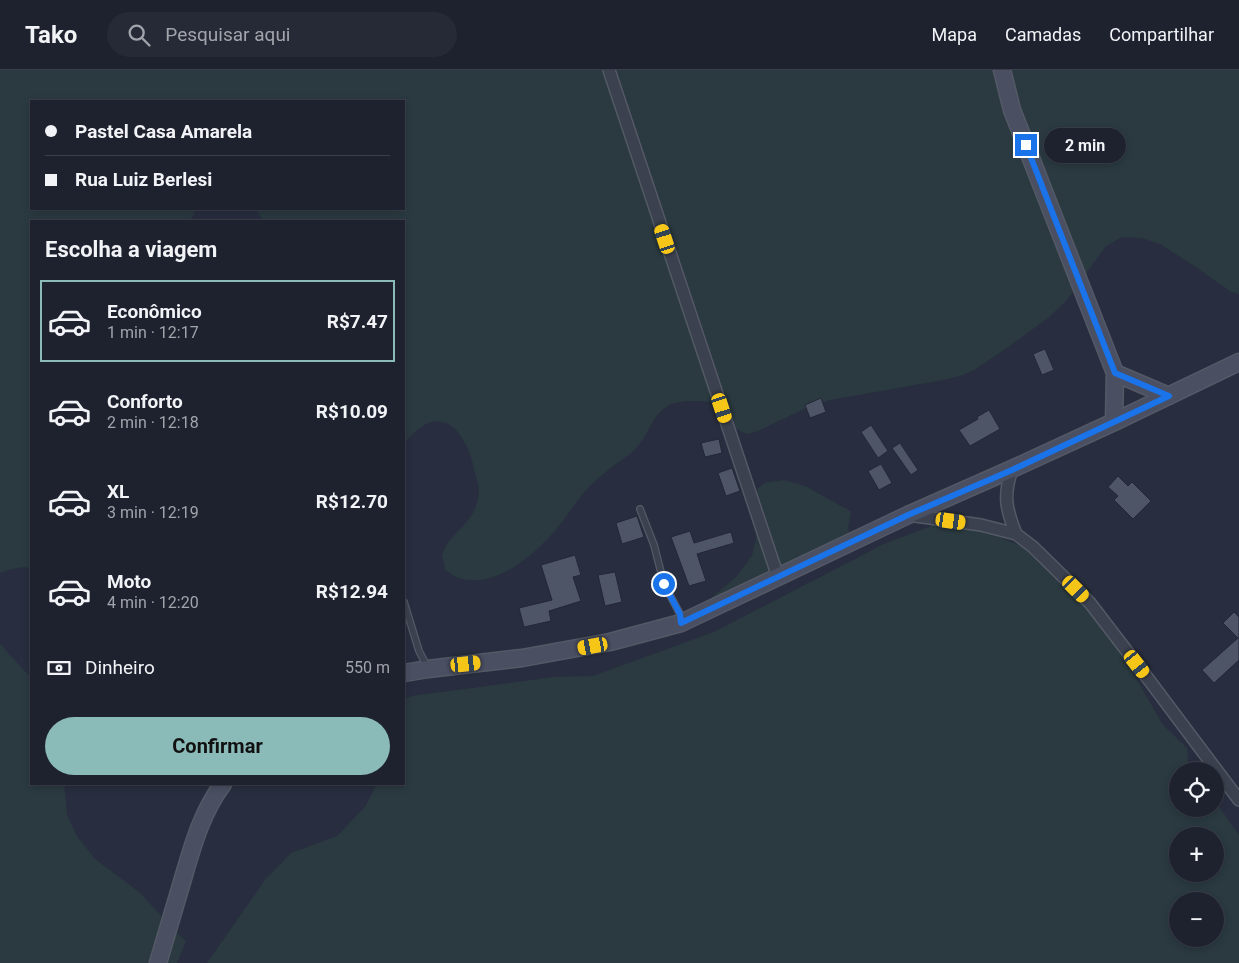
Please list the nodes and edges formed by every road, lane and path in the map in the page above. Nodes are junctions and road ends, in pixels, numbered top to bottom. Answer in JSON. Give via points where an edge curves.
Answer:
{"nodes":[{"id":1,"x":609,"y":70,"type":"edge"},
{"id":2,"x":1002,"y":70,"type":"edge"},
{"id":3,"x":1239,"y":362,"type":"edge"},
{"id":4,"x":1115,"y":373,"type":"junction"},
{"id":5,"x":1169,"y":396,"type":"junction"},
{"id":6,"x":1114,"y":422,"type":"junction"},
{"id":7,"x":1012,"y":470,"type":"junction"},
{"id":8,"x":640,"y":509,"type":"dead end"},
{"id":9,"x":908,"y":515,"type":"junction"},
{"id":10,"x":1016,"y":534,"type":"junction"},
{"id":11,"x":778,"y":577,"type":"junction"},
{"id":12,"x":405,"y":605,"type":"edge"},
{"id":13,"x":681,"y":623,"type":"junction"},
{"id":14,"x":428,"y":669,"type":"junction"},
{"id":15,"x":405,"y":673,"type":"edge"},
{"id":16,"x":222,"y":785,"type":"edge"},
{"id":17,"x":1239,"y":800,"type":"edge"},
{"id":18,"x":158,"y":963,"type":"edge"}],
"edges":[{"from":1,"to":11,"type":"street"},
{"from":2,"to":4,"type":"main road","via":[[1012,110]]},
{"from":3,"to":5,"type":"main road"},
{"from":4,"to":5,"type":"main road"},
{"from":4,"to":6,"type":"main road"},
{"from":5,"to":6,"type":"main road"},
{"from":6,"to":7,"type":"main road"},
{"from":7,"to":9,"type":"main road"},
{"from":7,"to":10,"type":"street","via":[[1006,501]]},
{"from":8,"to":13,"type":"lane","via":[[664,584],[680,614]]},
{"from":9,"to":10,"type":"street","via":[[980,525]]},
{"from":9,"to":11,"type":"main road"},
{"from":10,"to":17,"type":"street","via":[[1090,604]]},
{"from":11,"to":13,"type":"main road"},
{"from":12,"to":14,"type":"lane"},
{"from":13,"to":14,"type":"main road","via":[[602,644]]},
{"from":14,"to":15,"type":"main road"},
{"from":16,"to":18,"type":"main road","via":[[204,814],[193,843]]}]}
